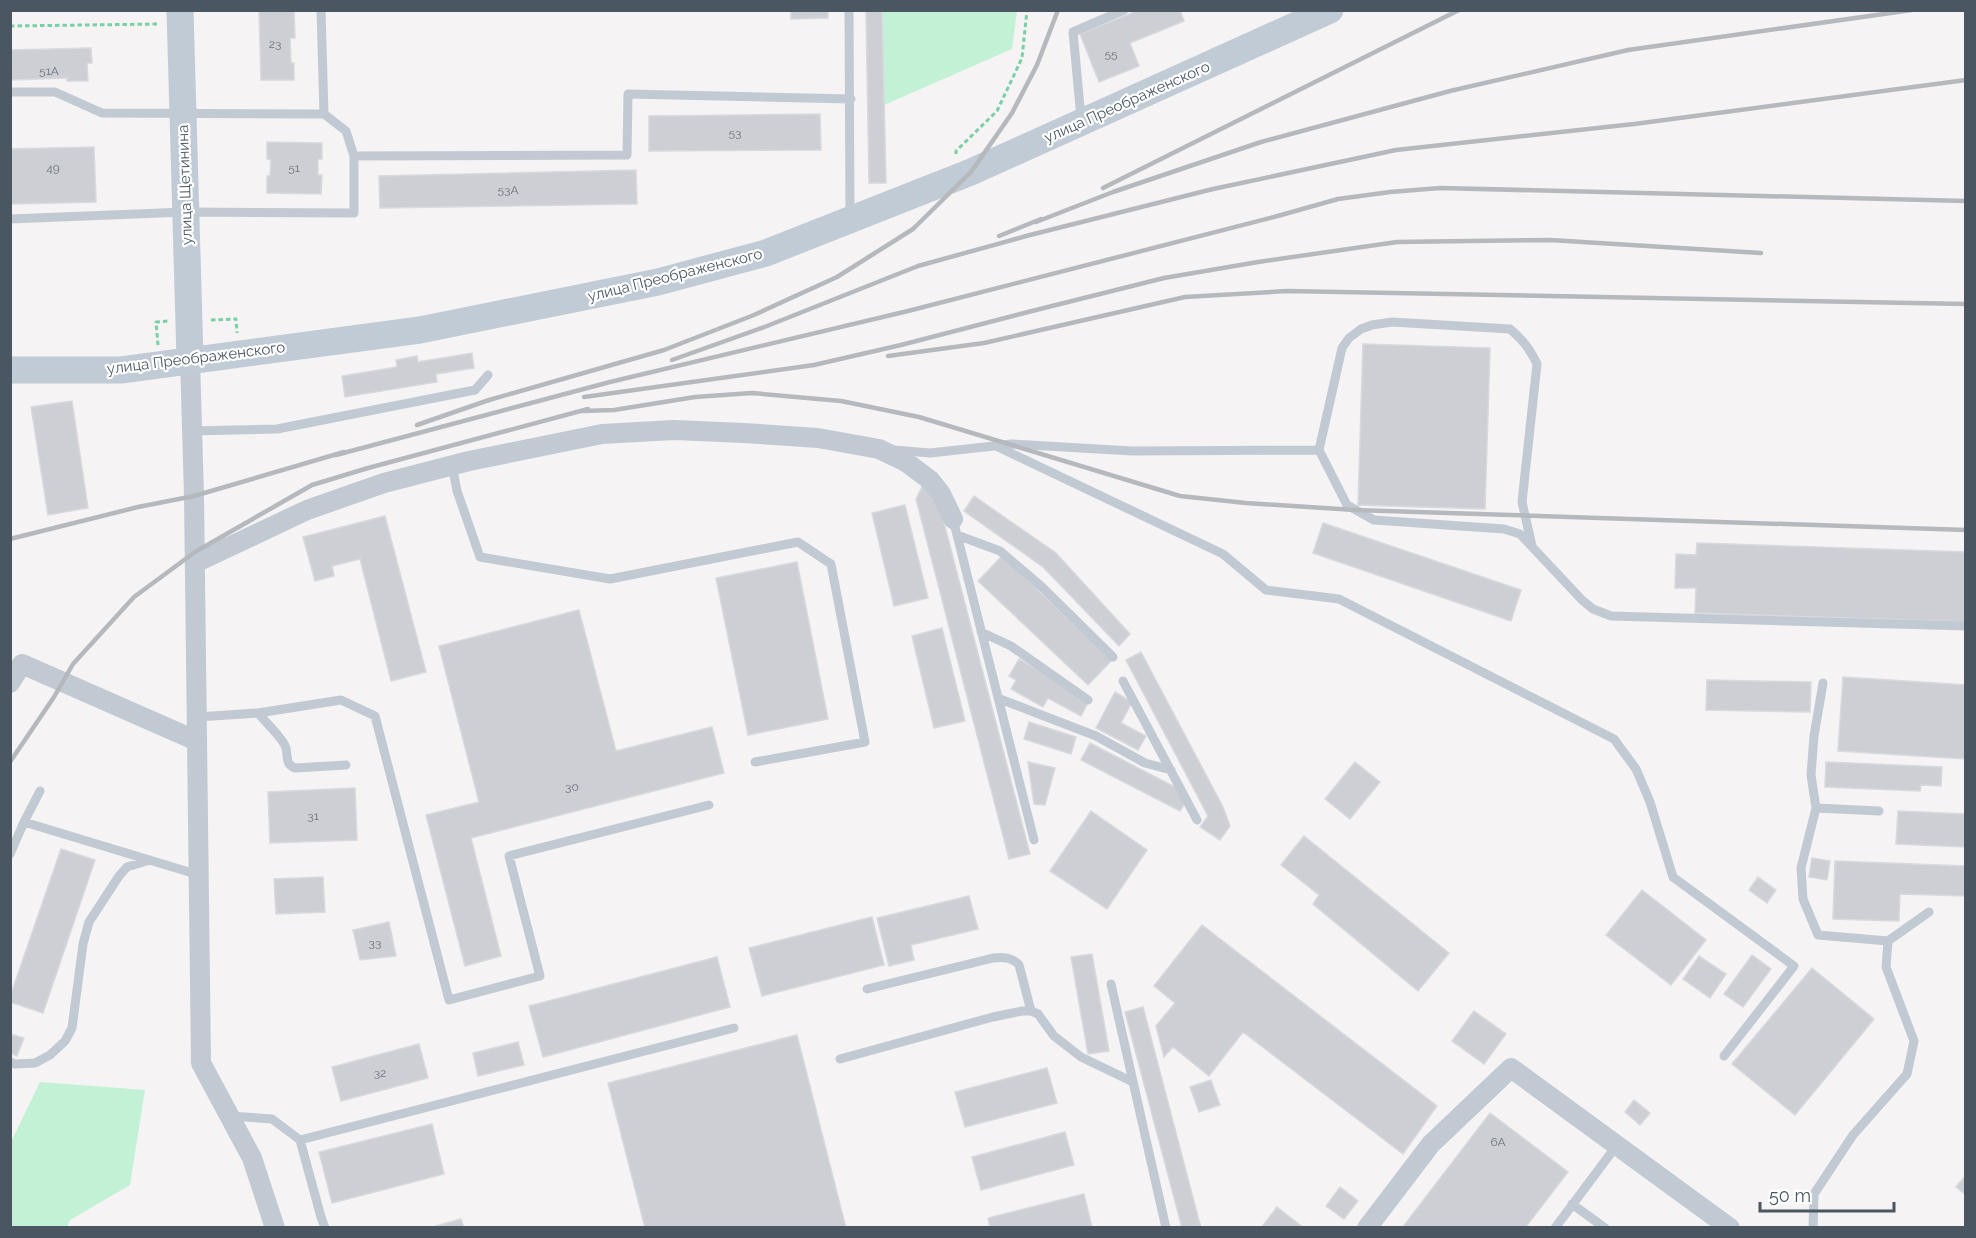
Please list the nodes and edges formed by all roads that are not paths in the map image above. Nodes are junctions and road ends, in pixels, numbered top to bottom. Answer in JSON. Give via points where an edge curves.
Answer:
{"nodes":[{"id":1,"x":321,"y":10,"type":"edge"},
{"id":2,"x":849,"y":10,"type":"edge"},
{"id":3,"x":1124,"y":10,"type":"edge"},
{"id":4,"x":1330,"y":10,"type":"edge"},
{"id":5,"x":180,"y":17,"type":"edge"},
{"id":6,"x":10,"y":93,"type":"edge"},
{"id":7,"x":851,"y":99,"type":"junction"},
{"id":8,"x":183,"y":114,"type":"junction"},
{"id":9,"x":324,"y":114,"type":"junction"},
{"id":10,"x":1082,"y":123,"type":"junction"},
{"id":11,"x":354,"y":156,"type":"junction"},
{"id":12,"x":185,"y":212,"type":"junction"},
{"id":13,"x":10,"y":219,"type":"edge"},
{"id":14,"x":850,"y":221,"type":"junction"},
{"id":15,"x":190,"y":359,"type":"junction"},
{"id":16,"x":10,"y":370,"type":"edge"},
{"id":17,"x":488,"y":375,"type":"dead end"},
{"id":18,"x":193,"y":431,"type":"junction"},
{"id":19,"x":996,"y":446,"type":"junction"},
{"id":20,"x":879,"y":449,"type":"junction"},
{"id":21,"x":1319,"y":450,"type":"junction"},
{"id":22,"x":452,"y":465,"type":"junction"},
{"id":23,"x":955,"y":527,"type":"junction"},
{"id":24,"x":1532,"y":546,"type":"junction"},
{"id":25,"x":195,"y":563,"type":"junction"},
{"id":26,"x":1965,"y":626,"type":"edge"},
{"id":27,"x":981,"y":632,"type":"junction"},
{"id":28,"x":1113,"y":657,"type":"dead end"},
{"id":29,"x":16,"y":663,"type":"edge"},
{"id":30,"x":1123,"y":681,"type":"dead end"},
{"id":31,"x":10,"y":683,"type":"edge"},
{"id":32,"x":1823,"y":683,"type":"dead end"},
{"id":33,"x":1000,"y":699,"type":"junction"},
{"id":34,"x":1088,"y":700,"type":"dead end"},
{"id":35,"x":258,"y":713,"type":"junction"},
{"id":36,"x":197,"y":717,"type":"junction"},
{"id":37,"x":197,"y":741,"type":"junction"},
{"id":38,"x":755,"y":762,"type":"dead end"},
{"id":39,"x":346,"y":765,"type":"dead end"},
{"id":40,"x":1171,"y":770,"type":"junction"},
{"id":41,"x":40,"y":791,"type":"dead end"},
{"id":42,"x":709,"y":805,"type":"dead end"},
{"id":43,"x":1816,"y":808,"type":"junction"},
{"id":44,"x":1879,"y":811,"type":"dead end"},
{"id":45,"x":1197,"y":820,"type":"dead end"},
{"id":46,"x":24,"y":822,"type":"junction"},
{"id":47,"x":1034,"y":840,"type":"dead end"},
{"id":48,"x":10,"y":854,"type":"edge"},
{"id":49,"x":150,"y":860,"type":"junction"},
{"id":50,"x":199,"y":875,"type":"junction"},
{"id":51,"x":1929,"y":912,"type":"dead end"},
{"id":52,"x":1888,"y":941,"type":"junction"},
{"id":53,"x":1111,"y":984,"type":"dead end"},
{"id":54,"x":867,"y":989,"type":"dead end"},
{"id":55,"x":1031,"y":1011,"type":"junction"},
{"id":56,"x":734,"y":1028,"type":"dead end"},
{"id":57,"x":1724,"y":1056,"type":"dead end"},
{"id":58,"x":840,"y":1059,"type":"dead end"},
{"id":59,"x":12,"y":1066,"type":"edge"},
{"id":60,"x":1133,"y":1082,"type":"junction"},
{"id":61,"x":230,"y":1116,"type":"junction"},
{"id":62,"x":300,"y":1140,"type":"junction"},
{"id":63,"x":1617,"y":1145,"type":"junction"},
{"id":64,"x":1572,"y":1204,"type":"junction"},
{"id":65,"x":275,"y":1227,"type":"edge"},
{"id":66,"x":325,"y":1227,"type":"edge"},
{"id":67,"x":1166,"y":1227,"type":"edge"},
{"id":68,"x":1367,"y":1227,"type":"edge"},
{"id":69,"x":1555,"y":1227,"type":"edge"},
{"id":70,"x":1605,"y":1227,"type":"edge"},
{"id":71,"x":1730,"y":1227,"type":"edge"},
{"id":72,"x":1813,"y":1227,"type":"edge"}],
"edges":[{"from":1,"to":9,"type":"lane"},
{"from":2,"to":7,"type":"lane"},
{"from":3,"to":10,"type":"lane","via":[[1073,32]]},
{"from":4,"to":10,"type":"street","name":"улица Преображенского"},
{"from":5,"to":8,"type":"street","name":"улица Щетинина"},
{"from":6,"to":8,"type":"lane","via":[[55,92],[102,113]]},
{"from":7,"to":11,"type":"lane","via":[[628,94],[627,155]]},
{"from":7,"to":14,"type":"lane"},
{"from":8,"to":9,"type":"lane"},
{"from":8,"to":12,"type":"street","name":"улица Щетинина"},
{"from":9,"to":11,"type":"lane","via":[[346,131]]},
{"from":10,"to":14,"type":"street","name":"улица Преображенского"},
{"from":11,"to":12,"type":"lane","via":[[354,213]]},
{"from":12,"to":13,"type":"lane"},
{"from":12,"to":15,"type":"street","name":"улица Щетинина"},
{"from":14,"to":15,"type":"street","name":"улица Преображенского","via":[[766,253],[658,282],[420,330]]},
{"from":15,"to":16,"type":"street","name":"улица Преображенского","via":[[121,370]]},
{"from":15,"to":18,"type":"street"},
{"from":17,"to":18,"type":"lane","via":[[475,390],[277,429]]},
{"from":18,"to":25,"type":"street"},
{"from":19,"to":20,"type":"lane","via":[[930,453]]},
{"from":19,"to":21,"type":"lane","via":[[1144,451]]},
{"from":19,"to":57,"type":"lane","via":[[1223,554],[1266,590],[1340,599],[1614,739],[1636,769],[1673,877],[1794,966]]},
{"from":20,"to":22,"type":"street","via":[[818,438],[674,430],[602,434]]},
{"from":20,"to":23,"type":"street","via":[[930,480],[941,494]]},
{"from":21,"to":24,"type":"lane","via":[[1347,505],[1374,520],[1504,529],[1520,534]]},
{"from":21,"to":24,"type":"lane","via":[[1342,348],[1361,329],[1392,322],[1510,329],[1531,350],[1537,364],[1522,502]]},
{"from":22,"to":25,"type":"street","via":[[306,510]]},
{"from":22,"to":38,"type":"lane","via":[[480,557],[610,579],[798,542],[831,564],[865,742]]},
{"from":23,"to":27,"type":"lane"},
{"from":23,"to":28,"type":"lane","via":[[1000,551]]},
{"from":24,"to":26,"type":"lane","via":[[1582,600],[1611,616]]},
{"from":25,"to":36,"type":"street"},
{"from":27,"to":33,"type":"lane"},
{"from":27,"to":34,"type":"lane","via":[[1011,646]]},
{"from":29,"to":31,"type":"street"},
{"from":29,"to":37,"type":"street"},
{"from":30,"to":40,"type":"lane"},
{"from":32,"to":43,"type":"lane","via":[[1811,775]]},
{"from":33,"to":40,"type":"lane","via":[[1096,736],[1145,763]]},
{"from":33,"to":47,"type":"lane"},
{"from":35,"to":36,"type":"lane"},
{"from":35,"to":39,"type":"lane","via":[[285,746],[291,766]]},
{"from":35,"to":42,"type":"lane","via":[[340,700],[375,716],[449,1000],[540,976],[509,856]]},
{"from":36,"to":37,"type":"street"},
{"from":37,"to":50,"type":"street"},
{"from":40,"to":45,"type":"lane"},
{"from":41,"to":46,"type":"lane"},
{"from":43,"to":44,"type":"lane"},
{"from":43,"to":52,"type":"lane","via":[[1801,868],[1803,899],[1818,935]]},
{"from":46,"to":48,"type":"lane"},
{"from":46,"to":49,"type":"lane"},
{"from":49,"to":50,"type":"lane"},
{"from":49,"to":59,"type":"lane","via":[[127,867],[89,922],[72,1028],[65,1041],[35,1063]]},
{"from":50,"to":61,"type":"street","via":[[201,1063]]},
{"from":51,"to":52,"type":"lane"},
{"from":52,"to":72,"type":"lane","via":[[1886,967],[1914,1041],[1907,1074],[1853,1135],[1814,1194]]},
{"from":53,"to":60,"type":"lane"},
{"from":54,"to":55,"type":"lane","via":[[1004,957],[1020,965]]},
{"from":55,"to":58,"type":"lane","via":[[993,1017]]},
{"from":55,"to":60,"type":"lane","via":[[1081,1057]]},
{"from":56,"to":62,"type":"lane"},
{"from":60,"to":67,"type":"lane"},
{"from":61,"to":62,"type":"lane","via":[[272,1119]]},
{"from":61,"to":65,"type":"street","via":[[252,1158]]},
{"from":62,"to":66,"type":"lane"},
{"from":63,"to":64,"type":"lane"},
{"from":63,"to":68,"type":"street","via":[[1510,1068],[1431,1144]]},
{"from":63,"to":71,"type":"street"},
{"from":64,"to":69,"type":"lane"},
{"from":64,"to":70,"type":"lane"}]}
